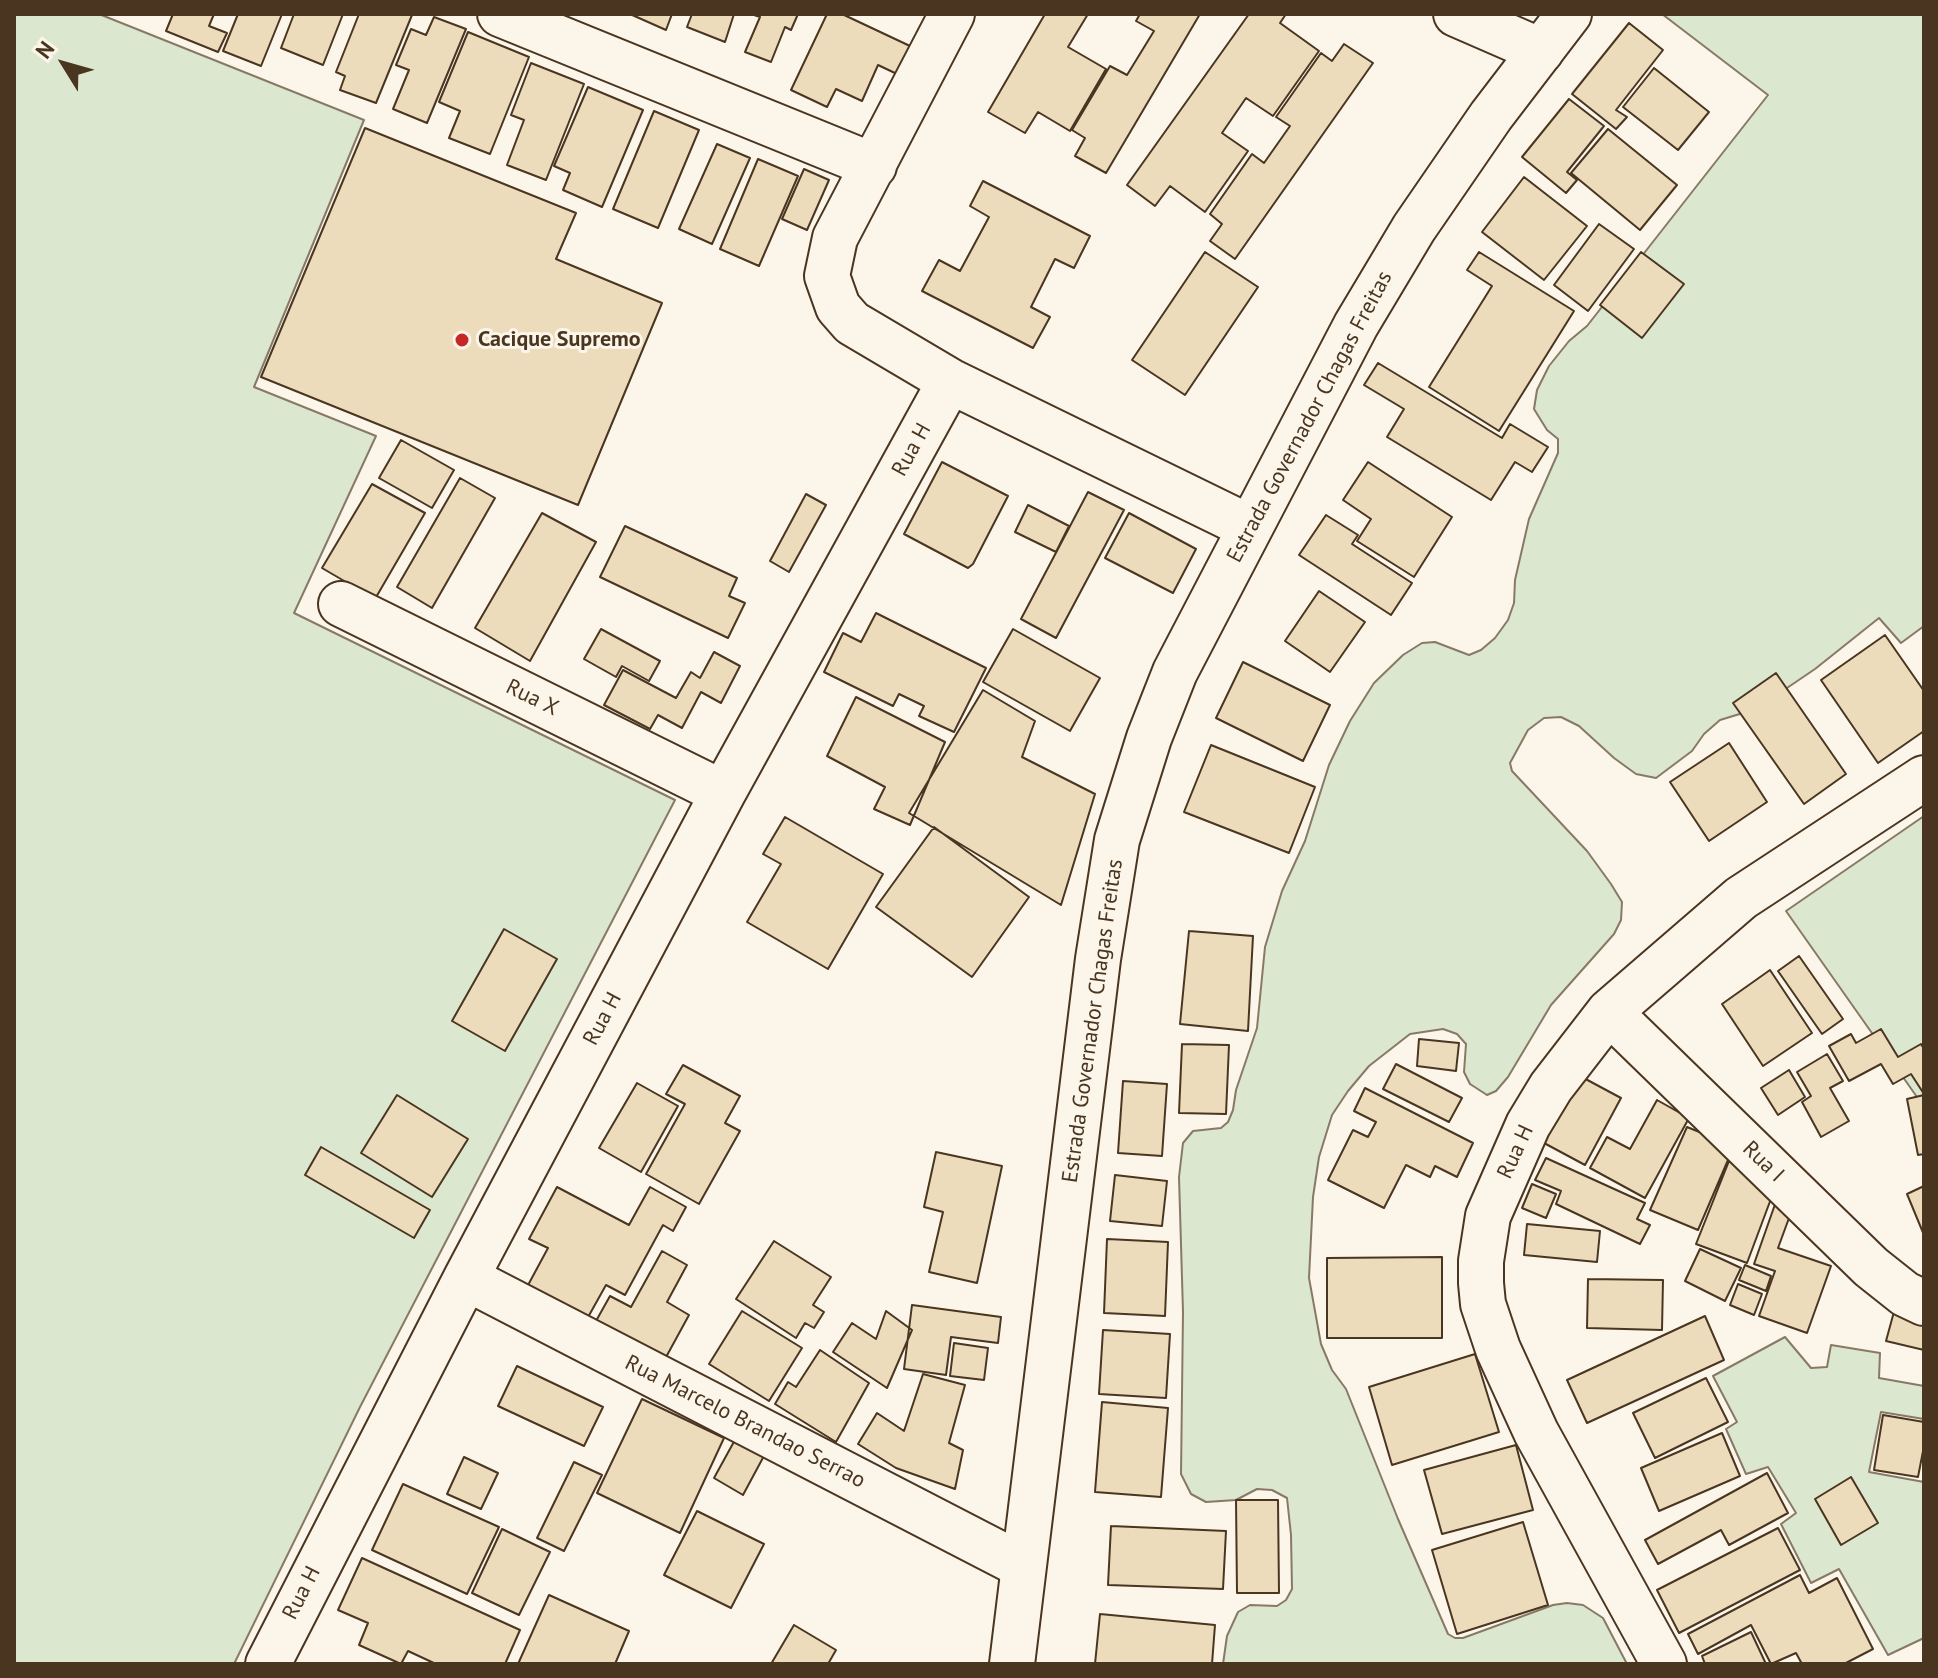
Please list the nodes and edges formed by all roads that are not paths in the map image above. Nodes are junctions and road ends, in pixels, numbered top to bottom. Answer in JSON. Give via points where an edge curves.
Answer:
{"nodes":[{"id":1,"x":500,"y":14,"type":"edge"},
{"id":2,"x":952,"y":14,"type":"edge"},
{"id":3,"x":1456,"y":14,"type":"edge"},
{"id":4,"x":1569,"y":14,"type":"edge"},
{"id":5,"x":1541,"y":51,"type":"junction"},
{"id":6,"x":874,"y":166,"type":"junction"},
{"id":7,"x":950,"y":381,"type":"junction"},
{"id":8,"x":1249,"y":527,"type":"junction"},
{"id":9,"x":341,"y":604,"type":"dead end"},
{"id":10,"x":1924,"y":778,"type":"edge"},
{"id":11,"x":723,"y":793,"type":"junction"},
{"id":12,"x":1609,"y":1012,"type":"junction"},
{"id":13,"x":466,"y":1278,"type":"junction"},
{"id":14,"x":1924,"y":1303,"type":"edge"},
{"id":15,"x":1023,"y":1566,"type":"junction"},
{"id":16,"x":284,"y":1658,"type":"edge"},
{"id":17,"x":1012,"y":1664,"type":"edge"},
{"id":18,"x":1664,"y":1664,"type":"edge"}],
"edges":[{"from":1,"to":6,"type":"street"},
{"from":2,"to":6,"type":"street"},
{"from":3,"to":5,"type":"street"},
{"from":4,"to":5,"type":"street","name":"Estrada Governador Chagas Freitas"},
{"from":5,"to":8,"type":"street","name":"Estrada Governador Chagas Freitas","via":[[1414,228]]},
{"from":6,"to":7,"type":"street","via":[[835,238],[827,276],[832,294],[852,323]]},
{"from":7,"to":8,"type":"street"},
{"from":7,"to":11,"type":"street","name":"Rua H"},
{"from":8,"to":15,"type":"street","name":"Estrada Governador Chagas Freitas","via":[[1175,672],[1117,840]]},
{"from":9,"to":11,"type":"street","name":"Rua X"},
{"from":10,"to":12,"type":"street","name":"Rua H","via":[[1741,898]]},
{"from":11,"to":13,"type":"street","name":"Rua H"},
{"from":12,"to":14,"type":"street","name":"Rua I","via":[[1871,1267]]},
{"from":12,"to":18,"type":"street","name":"Rua H","via":[[1528,1125],[1488,1216],[1481,1283],[1494,1337],[1536,1432]]},
{"from":13,"to":15,"type":"street","name":"Rua Marcelo Brandao Serrao"},
{"from":13,"to":16,"type":"street","name":"Rua H"},
{"from":15,"to":17,"type":"street","name":"Estrada Governador Chagas Freitas"}]}
